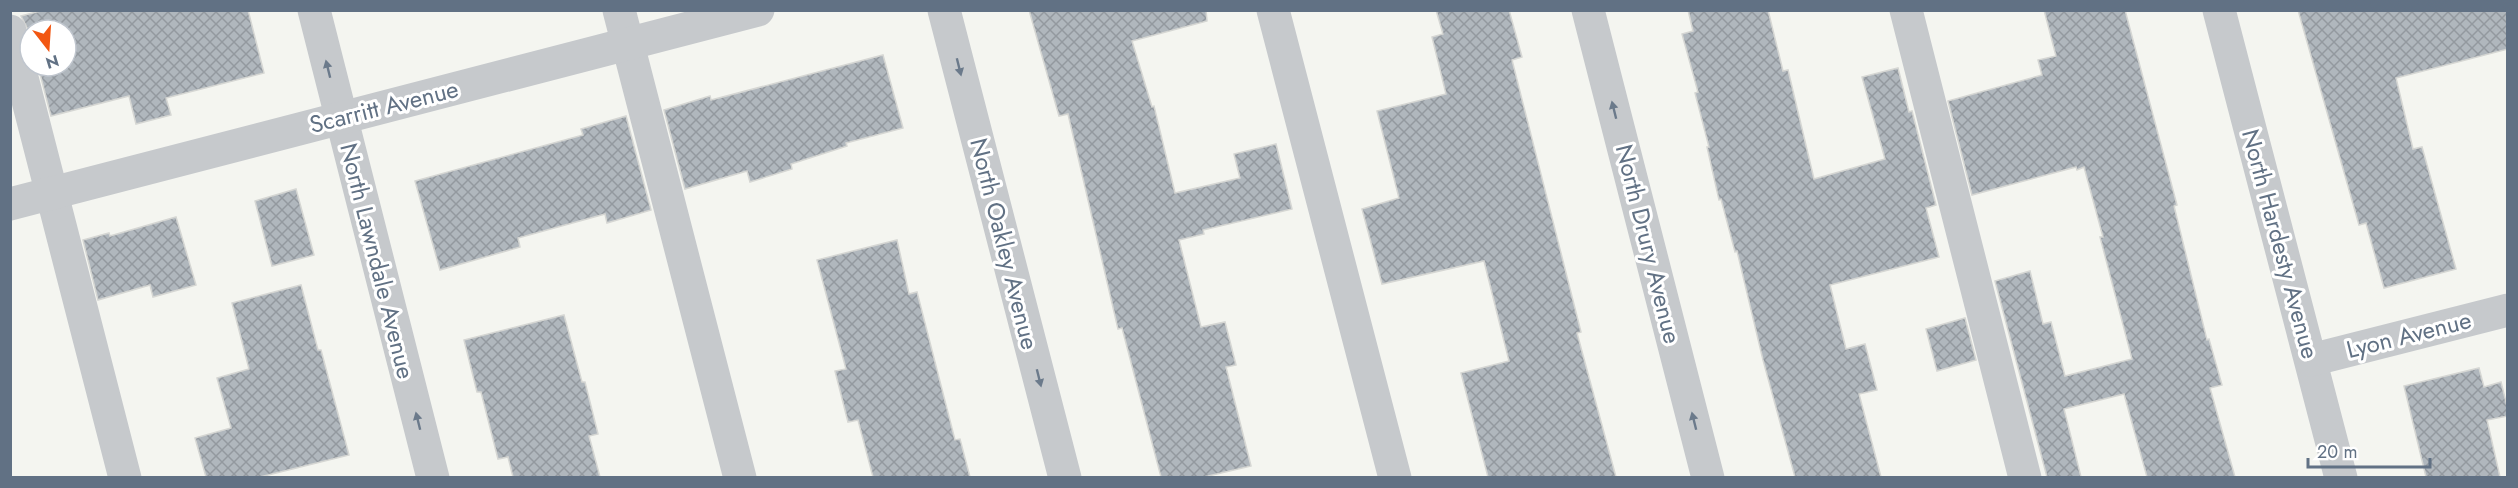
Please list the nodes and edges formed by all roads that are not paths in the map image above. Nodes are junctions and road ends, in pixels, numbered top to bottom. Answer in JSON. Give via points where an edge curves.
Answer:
{"nodes":[{"id":1,"x":314,"y":10,"type":"edge"},
{"id":2,"x":619,"y":10,"type":"edge"},
{"id":3,"x":758,"y":10,"type":"edge"},
{"id":4,"x":944,"y":10,"type":"edge"},
{"id":5,"x":1273,"y":10,"type":"edge"},
{"id":6,"x":1588,"y":10,"type":"edge"},
{"id":7,"x":1906,"y":10,"type":"edge"},
{"id":8,"x":2219,"y":10,"type":"edge"},
{"id":9,"x":10,"y":31,"type":"edge"},
{"id":10,"x":628,"y":44,"type":"junction"},
{"id":11,"x":341,"y":119,"type":"junction"},
{"id":12,"x":51,"y":194,"type":"junction"},
{"id":13,"x":10,"y":204,"type":"edge"},
{"id":14,"x":2508,"y":310,"type":"edge"},
{"id":15,"x":2311,"y":360,"type":"junction"},
{"id":16,"x":124,"y":477,"type":"edge"},
{"id":17,"x":433,"y":477,"type":"edge"},
{"id":18,"x":740,"y":477,"type":"edge"},
{"id":19,"x":1065,"y":477,"type":"edge"},
{"id":20,"x":1395,"y":477,"type":"edge"},
{"id":21,"x":1708,"y":477,"type":"edge"},
{"id":22,"x":2025,"y":477,"type":"edge"},
{"id":23,"x":2341,"y":477,"type":"edge"}],
"edges":[{"from":11,"to":1,"type":"street","name":"North Lawndale Avenue","one_way":true},
{"from":2,"to":10,"type":"street"},
{"from":3,"to":10,"type":"street","name":"Scarritt Avenue"},
{"from":4,"to":19,"type":"street","name":"North Oakley Avenue","one_way":true},
{"from":5,"to":20,"type":"street"},
{"from":21,"to":6,"type":"street","name":"North Drury Avenue","one_way":true},
{"from":7,"to":22,"type":"street"},
{"from":8,"to":15,"type":"street","name":"North Hardesty Avenue"},
{"from":9,"to":12,"type":"street"},
{"from":10,"to":11,"type":"street","name":"Scarritt Avenue"},
{"from":10,"to":18,"type":"street"},
{"from":11,"to":12,"type":"street","name":"Scarritt Avenue"},
{"from":17,"to":11,"type":"street","name":"North Lawndale Avenue","one_way":true},
{"from":12,"to":13,"type":"street","name":"Scarritt Avenue"},
{"from":12,"to":16,"type":"street"},
{"from":14,"to":15,"type":"street","name":"Lyon Avenue"},
{"from":15,"to":23,"type":"street","name":"North Hardesty Avenue"}]}
